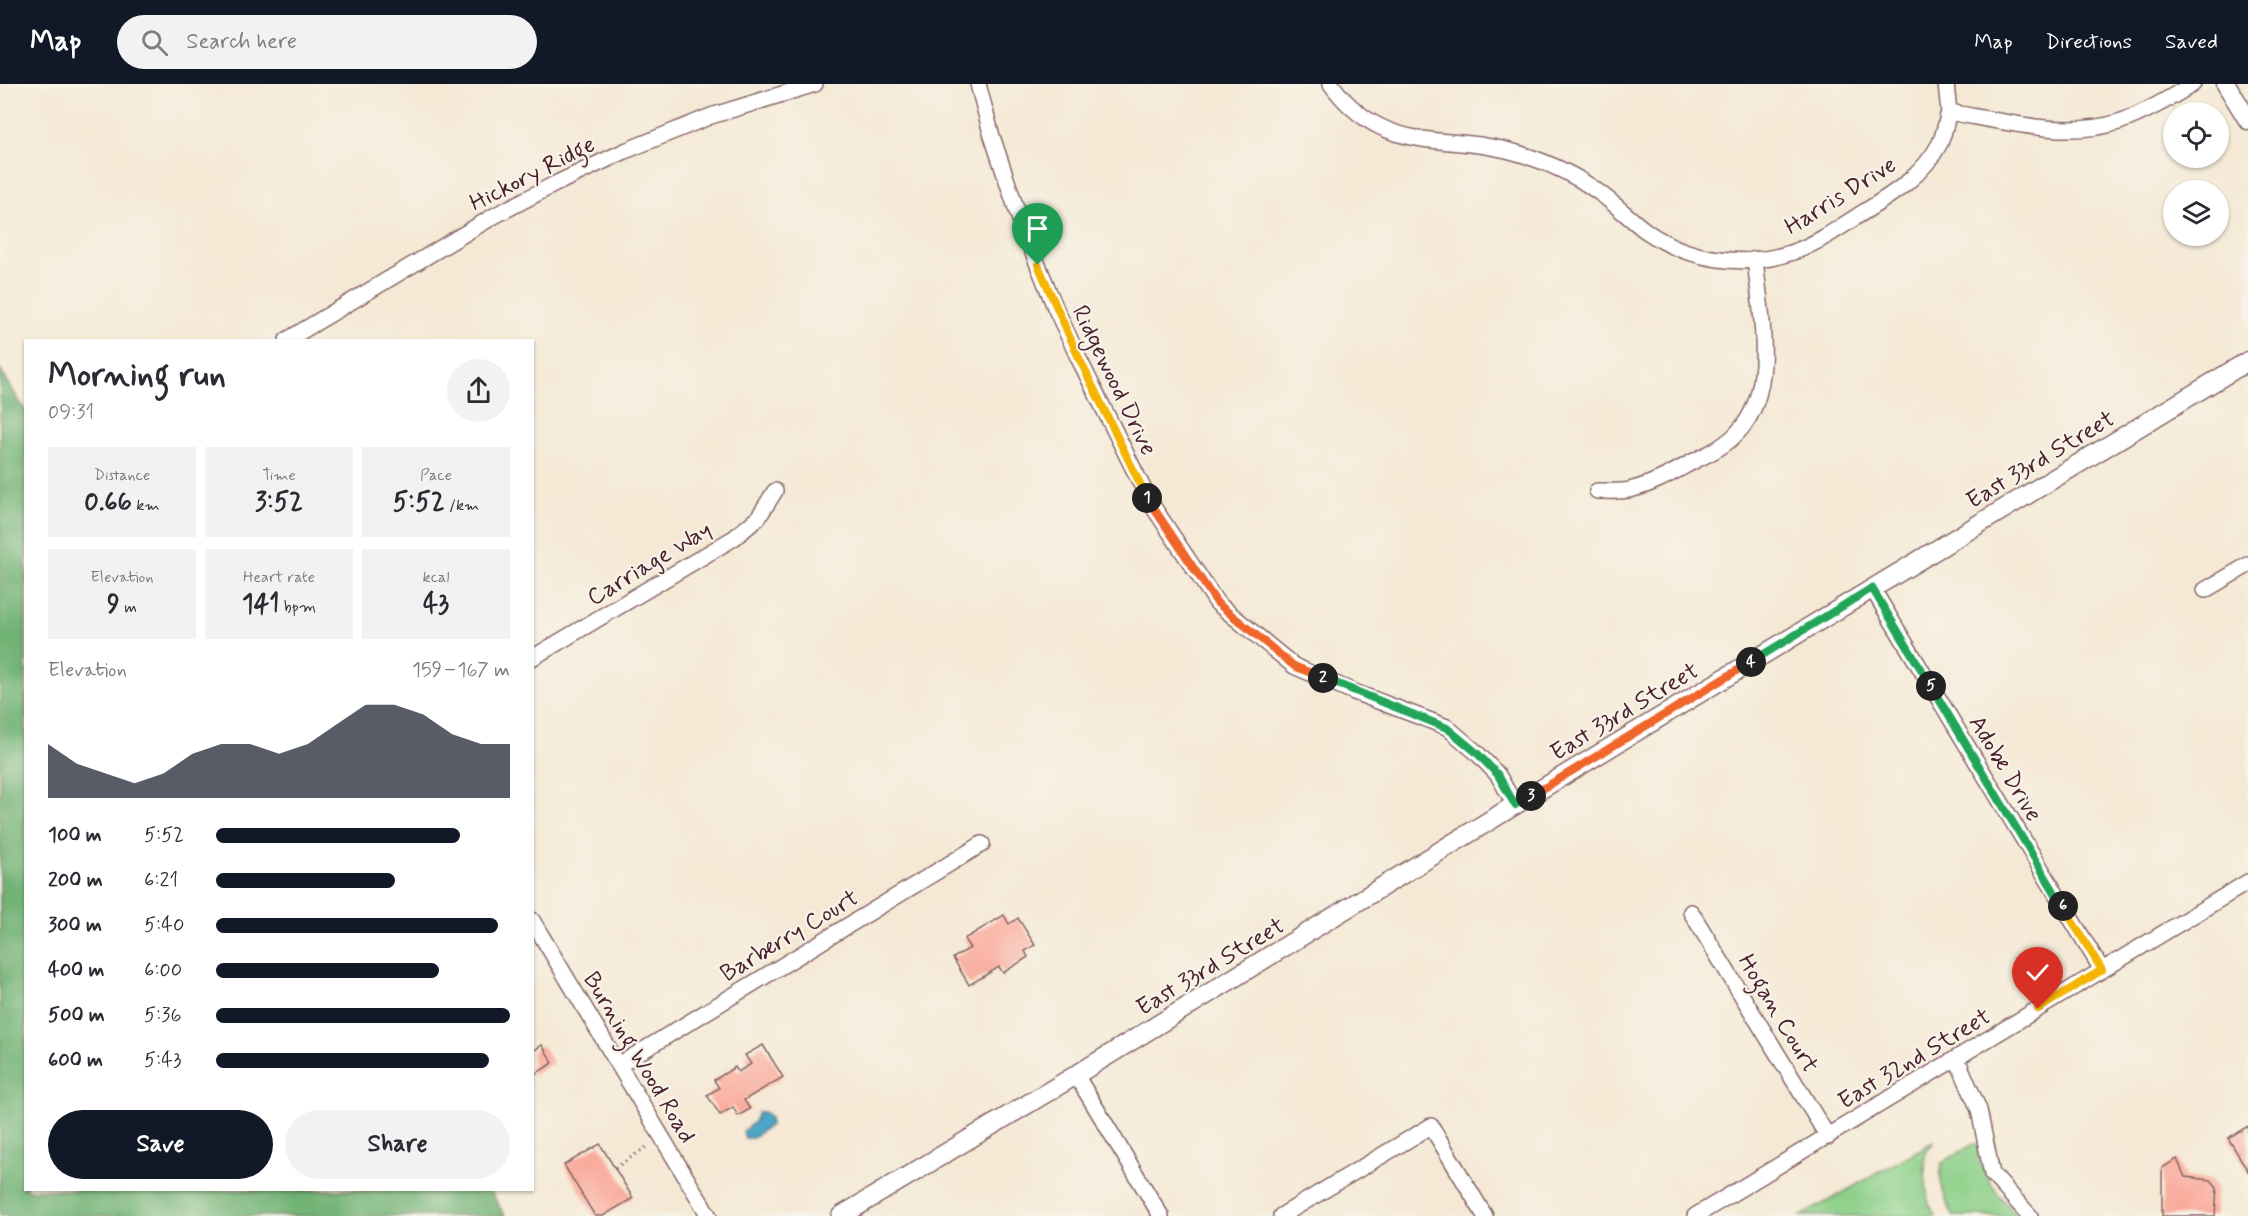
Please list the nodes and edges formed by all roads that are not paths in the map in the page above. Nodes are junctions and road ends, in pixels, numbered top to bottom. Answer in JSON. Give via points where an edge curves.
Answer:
{"nodes":[{"id":1,"x":815,"y":84,"type":"edge"},
{"id":2,"x":978,"y":84,"type":"edge"},
{"id":3,"x":1331,"y":84,"type":"edge"},
{"id":4,"x":1946,"y":84,"type":"edge"},
{"id":5,"x":2193,"y":84,"type":"edge"},
{"id":6,"x":2226,"y":84,"type":"edge"},
{"id":7,"x":1949,"y":112,"type":"junction"},
{"id":8,"x":2248,"y":120,"type":"edge"},
{"id":9,"x":1755,"y":260,"type":"junction"},
{"id":10,"x":290,"y":339,"type":"edge"},
{"id":11,"x":2248,"y":361,"type":"edge"},
{"id":12,"x":775,"y":491,"type":"dead end"},
{"id":13,"x":1597,"y":491,"type":"dead end"},
{"id":14,"x":2248,"y":565,"type":"edge"},
{"id":15,"x":1872,"y":588,"type":"junction"},
{"id":16,"x":2205,"y":590,"type":"dead end"},
{"id":17,"x":534,"y":657,"type":"edge"},
{"id":18,"x":1515,"y":805,"type":"junction"},
{"id":19,"x":982,"y":844,"type":"dead end"},
{"id":20,"x":2248,"y":882,"type":"edge"},
{"id":21,"x":1691,"y":912,"type":"dead end"},
{"id":22,"x":534,"y":923,"type":"edge"},
{"id":23,"x":2102,"y":970,"type":"junction"},
{"id":24,"x":1957,"y":1059,"type":"junction"},
{"id":25,"x":619,"y":1065,"type":"junction"},
{"id":26,"x":1076,"y":1075,"type":"junction"},
{"id":27,"x":1828,"y":1137,"type":"junction"},
{"id":28,"x":709,"y":1216,"type":"edge"},
{"id":29,"x":841,"y":1216,"type":"edge"},
{"id":30,"x":1161,"y":1216,"type":"edge"},
{"id":31,"x":1281,"y":1216,"type":"edge"},
{"id":32,"x":1485,"y":1216,"type":"edge"},
{"id":33,"x":1695,"y":1216,"type":"edge"},
{"id":34,"x":2030,"y":1216,"type":"edge"}],
"edges":[{"from":1,"to":10,"type":"street","name":"Hickory Ridge","via":[[711,116],[555,183]]},
{"from":2,"to":18,"type":"street","name":"Ridgewood Drive","via":[[1022,223],[1055,307],[1149,502],[1217,603],[1294,666],[1447,728],[1498,775]]},
{"from":3,"to":9,"type":"street","name":"Harris Drive","via":[[1350,108],[1380,127],[1417,140],[1490,147],[1523,155],[1571,175],[1671,246],[1698,256]]},
{"from":4,"to":7,"type":"street"},
{"from":5,"to":7,"type":"street","via":[[2147,110],[2117,122],[2086,128],[2043,128]]},
{"from":6,"to":8,"type":"street"},
{"from":7,"to":9,"type":"street","name":"Harris Drive","via":[[1940,142],[1922,169],[1901,188],[1815,243],[1775,258]]},
{"from":9,"to":13,"type":"street","via":[[1764,361],[1760,390],[1750,417],[1720,447],[1658,481],[1628,490]]},
{"from":11,"to":15,"type":"street","name":"East 33rd Street"},
{"from":12,"to":17,"type":"street","name":"Carriage Way","via":[[758,518],[734,538]]},
{"from":14,"to":16,"type":"street"},
{"from":15,"to":18,"type":"street","name":"East 33rd Street"},
{"from":15,"to":23,"type":"street","name":"Adobe Drive"},
{"from":18,"to":26,"type":"street","name":"East 33rd Street"},
{"from":19,"to":25,"type":"street","name":"Barberry Court"},
{"from":20,"to":23,"type":"street","name":"East 32nd Street"},
{"from":21,"to":27,"type":"street","name":"Hogan Court"},
{"from":22,"to":25,"type":"street","name":"Burning Wood Road"},
{"from":23,"to":24,"type":"street","name":"East 32nd Street"},
{"from":24,"to":27,"type":"street","name":"East 32nd Street"},
{"from":24,"to":34,"type":"street","via":[[1979,1110],[1992,1174]]},
{"from":25,"to":28,"type":"street","name":"Burning Wood Road"},
{"from":26,"to":29,"type":"street","name":"East 33rd Street"},
{"from":26,"to":30,"type":"street"},
{"from":27,"to":33,"type":"street","name":"East 32nd Street"},
{"from":31,"to":32,"type":"street","via":[[1431,1126]]}]}
